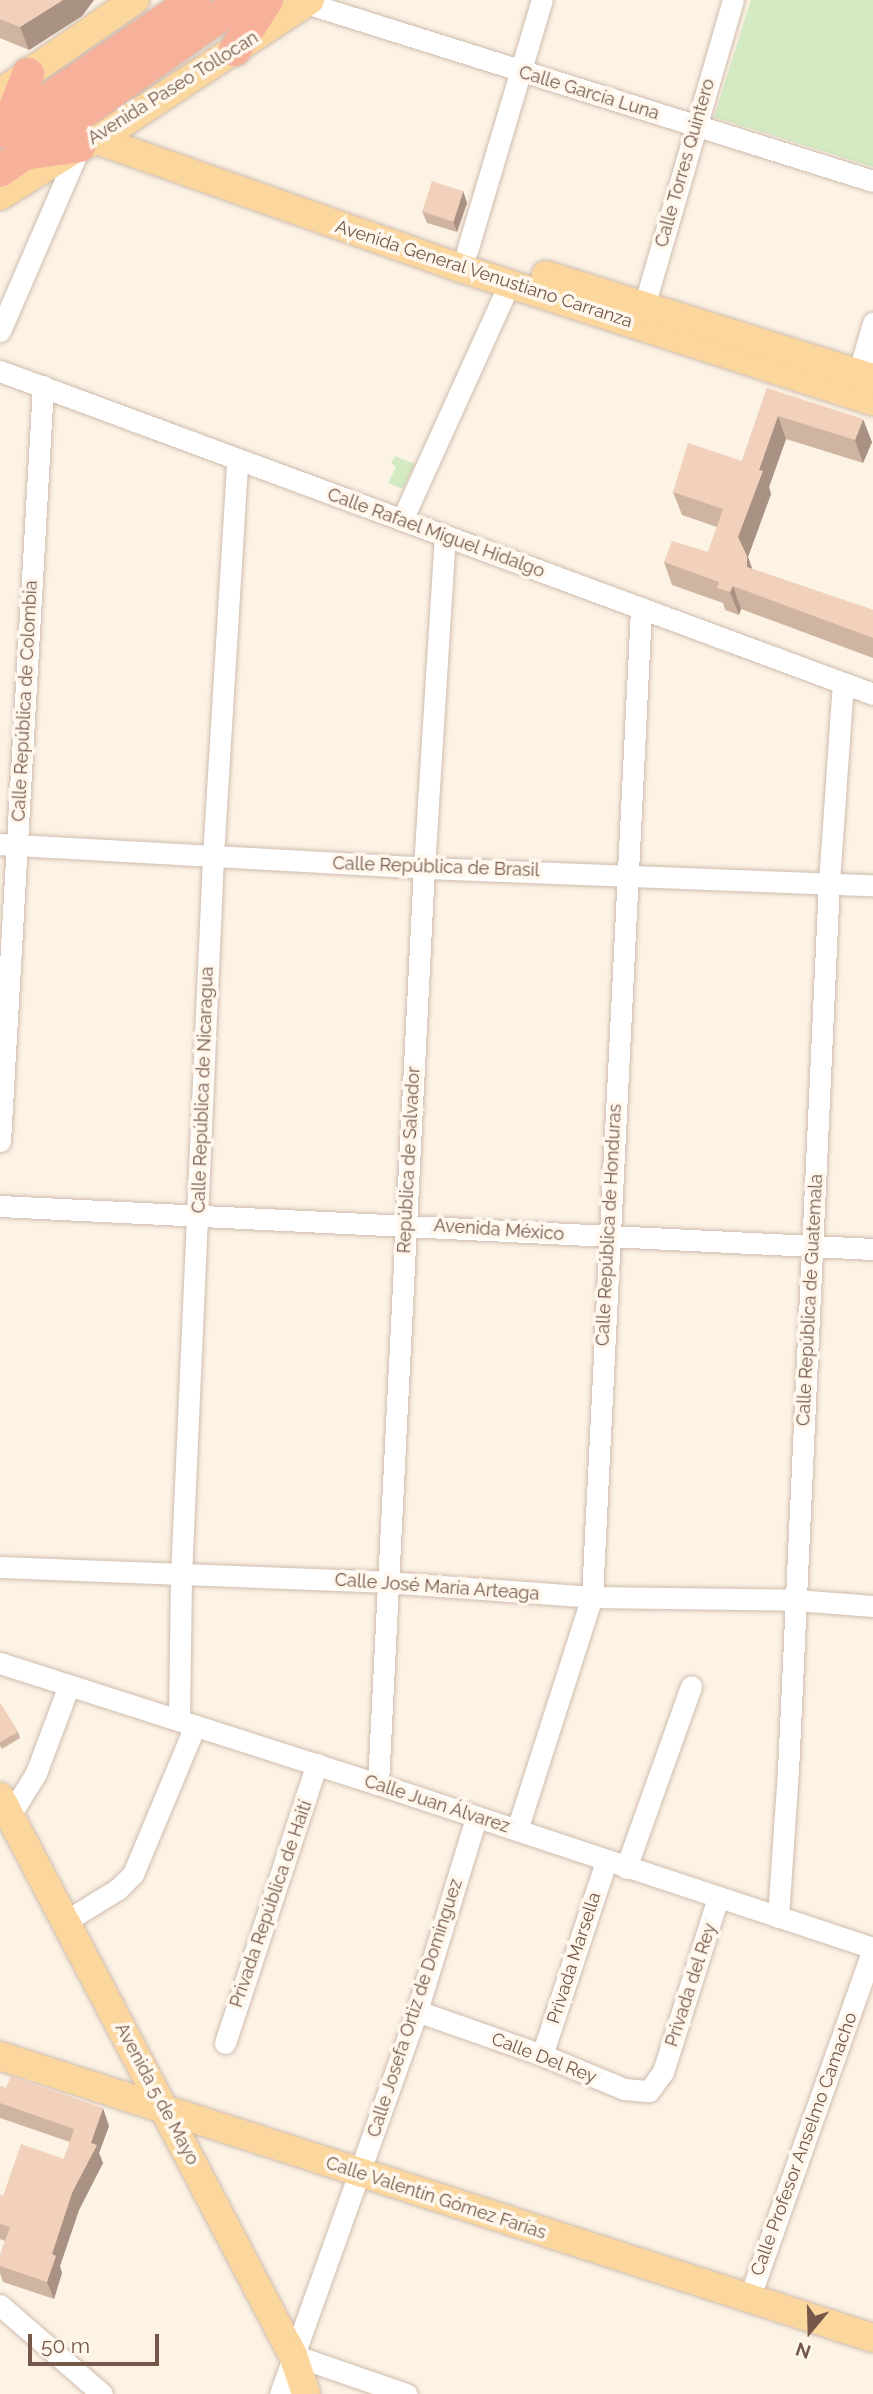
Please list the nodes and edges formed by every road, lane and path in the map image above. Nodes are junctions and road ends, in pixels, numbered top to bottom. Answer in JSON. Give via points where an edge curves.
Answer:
{"nodes":[{"id":1,"x":135,"y":0,"type":"edge"},
{"id":2,"x":194,"y":0,"type":"edge"},
{"id":3,"x":242,"y":0,"type":"edge"},
{"id":4,"x":267,"y":0,"type":"edge"},
{"id":5,"x":542,"y":0,"type":"edge"},
{"id":6,"x":733,"y":0,"type":"edge"},
{"id":7,"x":308,"y":2,"type":"edge"},
{"id":8,"x":235,"y":50,"type":"junction"},
{"id":9,"x":28,"y":74,"type":"junction"},
{"id":10,"x":522,"y":74,"type":"junction"},
{"id":11,"x":0,"y":93,"type":"edge"},
{"id":12,"x":695,"y":125,"type":"junction"},
{"id":13,"x":94,"y":139,"type":"junction"},
{"id":14,"x":7,"y":146,"type":"edge"},
{"id":15,"x":873,"y":181,"type":"edge"},
{"id":16,"x":0,"y":196,"type":"edge"},
{"id":17,"x":467,"y":251,"type":"junction"},
{"id":18,"x":509,"y":284,"type":"junction"},
{"id":19,"x":641,"y":316,"type":"junction"},
{"id":20,"x":873,"y":323,"type":"edge"},
{"id":21,"x":0,"y":331,"type":"edge"},
{"id":22,"x":0,"y":371,"type":"edge"},
{"id":23,"x":43,"y":386,"type":"junction"},
{"id":24,"x":864,"y":387,"type":"edge"},
{"id":25,"x":237,"y":460,"type":"junction"},
{"id":26,"x":402,"y":520,"type":"junction"},
{"id":27,"x":445,"y":537,"type":"junction"},
{"id":28,"x":641,"y":608,"type":"junction"},
{"id":29,"x":843,"y":683,"type":"junction"},
{"id":30,"x":873,"y":694,"type":"edge"},
{"id":31,"x":8,"y":845,"type":"edge"},
{"id":32,"x":213,"y":858,"type":"junction"},
{"id":33,"x":424,"y":868,"type":"junction"},
{"id":34,"x":627,"y":874,"type":"junction"},
{"id":35,"x":829,"y":882,"type":"junction"},
{"id":36,"x":873,"y":886,"type":"edge"},
{"id":37,"x":0,"y":1141,"type":"edge"},
{"id":38,"x":0,"y":1206,"type":"edge"},
{"id":39,"x":198,"y":1215,"type":"junction"},
{"id":40,"x":405,"y":1224,"type":"junction"},
{"id":41,"x":608,"y":1238,"type":"junction"},
{"id":42,"x":813,"y":1247,"type":"junction"},
{"id":43,"x":873,"y":1249,"type":"edge"},
{"id":44,"x":0,"y":1567,"type":"edge"},
{"id":45,"x":181,"y":1576,"type":"junction"},
{"id":46,"x":386,"y":1581,"type":"junction"},
{"id":47,"x":592,"y":1597,"type":"junction"},
{"id":48,"x":796,"y":1600,"type":"junction"},
{"id":49,"x":873,"y":1606,"type":"edge"},
{"id":50,"x":0,"y":1663,"type":"edge"},
{"id":51,"x":69,"y":1685,"type":"junction"},
{"id":52,"x":691,"y":1686,"type":"dead end"},
{"id":53,"x":187,"y":1723,"type":"junction"},
{"id":54,"x":317,"y":1764,"type":"junction"},
{"id":55,"x":378,"y":1784,"type":"junction"},
{"id":56,"x":5,"y":1806,"type":"edge"},
{"id":57,"x":476,"y":1818,"type":"junction"},
{"id":58,"x":517,"y":1830,"type":"junction"},
{"id":59,"x":606,"y":1861,"type":"junction"},
{"id":60,"x":626,"y":1868,"type":"junction"},
{"id":61,"x":718,"y":1898,"type":"junction"},
{"id":62,"x":778,"y":1917,"type":"junction"},
{"id":63,"x":66,"y":1921,"type":"junction"},
{"id":64,"x":873,"y":1949,"type":"edge"},
{"id":65,"x":417,"y":2011,"type":"junction"},
{"id":66,"x":225,"y":2043,"type":"dead end"},
{"id":67,"x":0,"y":2056,"type":"edge"},
{"id":68,"x":542,"y":2056,"type":"junction"},
{"id":69,"x":663,"y":2072,"type":"joint"},
{"id":70,"x":163,"y":2108,"type":"junction"},
{"id":71,"x":360,"y":2174,"type":"junction"},
{"id":72,"x":749,"y":2299,"type":"junction"},
{"id":73,"x":0,"y":2305,"type":"edge"},
{"id":74,"x":873,"y":2338,"type":"edge"},
{"id":75,"x":293,"y":2355,"type":"junction"},
{"id":76,"x":102,"y":2394,"type":"edge"},
{"id":77,"x":280,"y":2394,"type":"edge"},
{"id":78,"x":306,"y":2394,"type":"edge"},
{"id":79,"x":406,"y":2394,"type":"edge"}],
"edges":[{"from":1,"to":9,"type":"main road"},
{"from":2,"to":14,"type":"highway"},
{"from":3,"to":14,"type":"highway","name":"Avenida Paseo Tollocan"},
{"from":4,"to":8,"type":"highway"},
{"from":5,"to":10,"type":"street"},
{"from":6,"to":12,"type":"street","name":"Calle Torres Quintero"},
{"from":7,"to":8,"type":"main road","name":"Avenida Paseo Tollocan"},
{"from":7,"to":10,"type":"street","name":"Calle García Luna"},
{"from":8,"to":13,"type":"main road","name":"Avenida Paseo Tollocan"},
{"from":9,"to":11,"type":"main road"},
{"from":9,"to":14,"type":"highway"},
{"from":10,"to":12,"type":"street","name":"Calle García Luna"},
{"from":10,"to":17,"type":"street"},
{"from":12,"to":15,"type":"street","name":"Calle García Luna"},
{"from":12,"to":19,"type":"street","name":"Calle Torres Quintero"},
{"from":13,"to":14,"type":"highway"},
{"from":13,"to":16,"type":"main road","name":"Avenida Paseo Tollocan"},
{"from":13,"to":17,"type":"main road","name":"Avenida General Venustiano Carranza"},
{"from":13,"to":18,"type":"main road","name":"Avenida General Venustiano Carranza"},
{"from":13,"to":21,"type":"street"},
{"from":17,"to":19,"type":"main road","name":"Avenida General Venustiano Carranza"},
{"from":18,"to":19,"type":"main road","name":"Avenida General Venustiano Carranza"},
{"from":18,"to":26,"type":"street"},
{"from":19,"to":24,"type":"main road","name":"Avenida General Venustiano Carranza"},
{"from":20,"to":24,"type":"street"},
{"from":22,"to":23,"type":"street","name":"Calle Rafael Miguel Hidalgo"},
{"from":23,"to":25,"type":"street","name":"Calle Rafael Miguel Hidalgo"},
{"from":23,"to":31,"type":"street","name":"Calle República de Colombia"},
{"from":25,"to":26,"type":"street","name":"Calle Rafael Miguel Hidalgo"},
{"from":25,"to":32,"type":"street","name":"Calle República de Nicaragua"},
{"from":26,"to":27,"type":"street","name":"Calle Rafael Miguel Hidalgo"},
{"from":27,"to":28,"type":"street","name":"Calle Rafael Miguel Hidalgo"},
{"from":27,"to":33,"type":"street","name":"República de Salvador"},
{"from":28,"to":29,"type":"street","name":"Calle Rafael Miguel Hidalgo"},
{"from":28,"to":34,"type":"street","name":"Calle República de Honduras"},
{"from":29,"to":30,"type":"street","name":"Calle Rafael Miguel Hidalgo"},
{"from":29,"to":35,"type":"street","name":"Calle República de Guatemala"},
{"from":31,"to":32,"type":"street","name":"Calle República de Brasil"},
{"from":31,"to":37,"type":"street","name":"Calle República de Colombia"},
{"from":32,"to":33,"type":"street","name":"Calle República de Brasil"},
{"from":32,"to":39,"type":"street","name":"Calle República de Nicaragua"},
{"from":33,"to":34,"type":"street","name":"Calle República de Brasil"},
{"from":33,"to":40,"type":"street","name":"República de Salvador"},
{"from":34,"to":35,"type":"street","name":"Calle República de Brasil"},
{"from":34,"to":41,"type":"street","name":"Calle República de Honduras"},
{"from":35,"to":36,"type":"street","name":"Calle República de Brasil"},
{"from":35,"to":42,"type":"street","name":"Calle República de Guatemala"},
{"from":38,"to":39,"type":"street","name":"Avenida México"},
{"from":39,"to":40,"type":"street","name":"Avenida México"},
{"from":39,"to":45,"type":"street","name":"Calle República de Nicaragua"},
{"from":40,"to":41,"type":"street","name":"Avenida México"},
{"from":40,"to":46,"type":"street","name":"República de Salvador"},
{"from":41,"to":42,"type":"street","name":"Avenida México"},
{"from":41,"to":47,"type":"street","name":"Calle República de Honduras"},
{"from":42,"to":43,"type":"street","name":"Avenida México"},
{"from":42,"to":48,"type":"street","name":"Calle República de Guatemala"},
{"from":44,"to":45,"type":"street","name":"Calle José María Arteaga"},
{"from":45,"to":46,"type":"street","name":"Calle José María Arteaga"},
{"from":45,"to":53,"type":"street","name":"Calle República de Nicaragua"},
{"from":46,"to":47,"type":"street","name":"Calle José María Arteaga"},
{"from":46,"to":55,"type":"street","name":"República de Salvador"},
{"from":47,"to":48,"type":"street","name":"Calle José María Arteaga"},
{"from":47,"to":58,"type":"street","name":"Calle República de Honduras"},
{"from":48,"to":49,"type":"street","name":"Calle José María Arteaga"},
{"from":48,"to":62,"type":"street","name":"Calle República de Guatemala"},
{"from":50,"to":51,"type":"street","name":"Calle Juan Álvarez"},
{"from":51,"to":53,"type":"street","name":"Calle Juan Álvarez"},
{"from":51,"to":56,"type":"street","via":[[36,1773]]},
{"from":52,"to":60,"type":"street"},
{"from":53,"to":54,"type":"street","name":"Calle Juan Álvarez"},
{"from":53,"to":63,"type":"street","via":[[133,1874],[118,1889]]},
{"from":54,"to":55,"type":"street","name":"Calle Juan Álvarez"},
{"from":54,"to":66,"type":"street","name":"Privada República de Haití"},
{"from":55,"to":57,"type":"street","name":"Calle Juan Álvarez"},
{"from":56,"to":63,"type":"main road","name":"Avenida 5 de Mayo"},
{"from":57,"to":58,"type":"street","name":"Calle Juan Álvarez"},
{"from":57,"to":65,"type":"street","name":"Calle Josefa Ortiz de Domínguez"},
{"from":58,"to":59,"type":"street","name":"Calle Juan Álvarez"},
{"from":59,"to":60,"type":"street","name":"Calle Juan Álvarez"},
{"from":59,"to":68,"type":"street","name":"Privada Marsella"},
{"from":60,"to":61,"type":"street","name":"Calle Juan Álvarez"},
{"from":61,"to":62,"type":"street","name":"Calle Juan Álvarez"},
{"from":61,"to":69,"type":"street","name":"Privada del Rey"},
{"from":62,"to":64,"type":"street","name":"Calle Juan Álvarez"},
{"from":63,"to":70,"type":"main road","name":"Avenida 5 de Mayo"},
{"from":64,"to":72,"type":"street","name":"Calle Profesor Anselmo Camacho"},
{"from":65,"to":68,"type":"street","name":"Calle Del Rey"},
{"from":65,"to":71,"type":"street","name":"Calle Josefa Ortiz de Domínguez"},
{"from":67,"to":70,"type":"main road","name":"Calle Valentín Gómez Farías"},
{"from":68,"to":69,"type":"street","name":"Calle Del Rey","via":[[640,2093],[657,2084]]},
{"from":70,"to":71,"type":"main road","name":"Calle Valentín Gómez Farías"},
{"from":70,"to":75,"type":"main road","name":"Avenida 5 de Mayo"},
{"from":71,"to":72,"type":"main road","name":"Calle Valentín Gómez Farías"},
{"from":71,"to":75,"type":"street","name":"Calle Josefa Ortiz de Domínguez"},
{"from":72,"to":74,"type":"main road","name":"Calle Valentín Gómez Farías"},
{"from":73,"to":76,"type":"street"},
{"from":75,"to":77,"type":"street","name":"Calle Josefa Ortiz de Domínguez"},
{"from":75,"to":78,"type":"main road","name":"Avenida 5 de Mayo"},
{"from":75,"to":79,"type":"street"}]}
